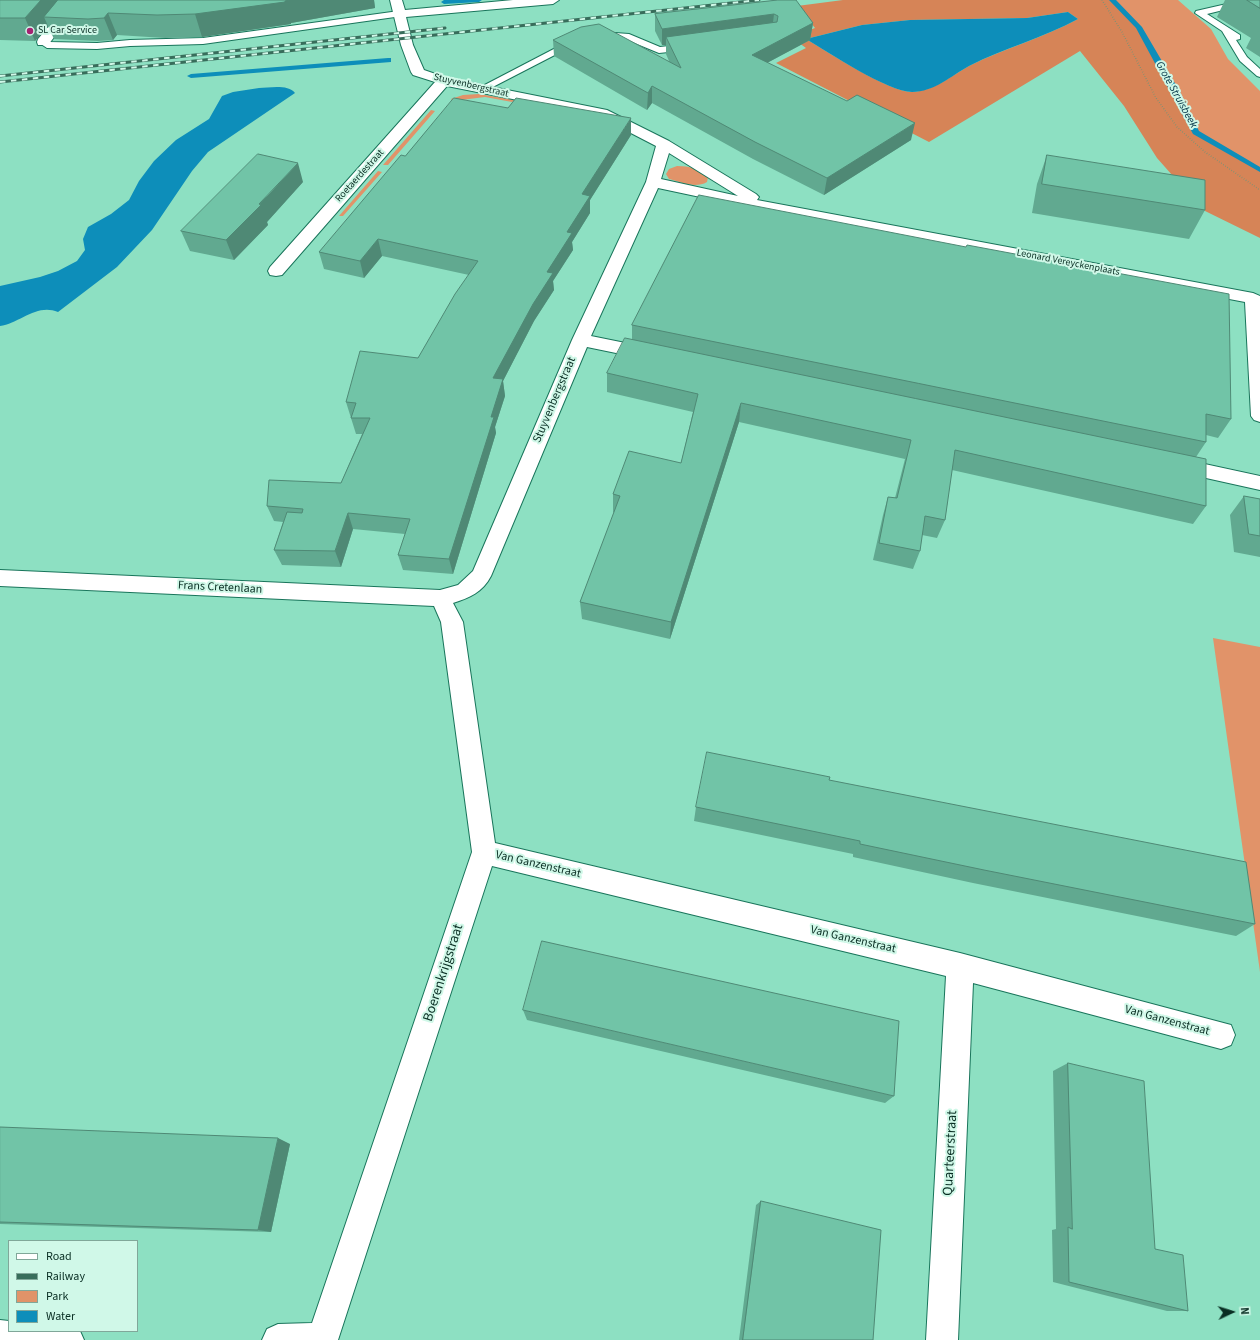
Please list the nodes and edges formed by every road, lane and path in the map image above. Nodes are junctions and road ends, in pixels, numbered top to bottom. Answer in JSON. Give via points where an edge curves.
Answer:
{"nodes":[{"id":1,"x":77,"y":0,"type":"edge"},
{"id":2,"x":396,"y":0,"type":"edge"},
{"id":3,"x":552,"y":0,"type":"edge"},
{"id":4,"x":1102,"y":0,"type":"edge"},
{"id":5,"x":1256,"y":0,"type":"edge"},
{"id":6,"x":399,"y":14,"type":"junction"},
{"id":7,"x":1225,"y":29,"type":"junction"},
{"id":8,"x":592,"y":36,"type":"edge"},
{"id":9,"x":1237,"y":37,"type":"dead end"},
{"id":10,"x":580,"y":39,"type":"edge"},
{"id":11,"x":43,"y":42,"type":"joint"},
{"id":12,"x":697,"y":45,"type":"edge"},
{"id":13,"x":1260,"y":74,"type":"edge"},
{"id":14,"x":444,"y":81,"type":"junction"},
{"id":15,"x":482,"y":89,"type":"junction"},
{"id":16,"x":664,"y":144,"type":"junction"},
{"id":17,"x":653,"y":182,"type":"junction"},
{"id":18,"x":1260,"y":190,"type":"edge"},
{"id":19,"x":766,"y":206,"type":"junction"},
{"id":20,"x":276,"y":271,"type":"dead end"},
{"id":21,"x":581,"y":340,"type":"junction"},
{"id":22,"x":667,"y":358,"type":"edge"},
{"id":23,"x":1260,"y":416,"type":"edge"},
{"id":24,"x":1158,"y":461,"type":"edge"},
{"id":25,"x":1260,"y":483,"type":"edge"},
{"id":26,"x":0,"y":578,"type":"edge"},
{"id":27,"x":440,"y":598,"type":"junction"},
{"id":28,"x":484,"y":852,"type":"junction"},
{"id":29,"x":960,"y":966,"type":"junction"},
{"id":30,"x":1221,"y":1035,"type":"dead end"},
{"id":31,"x":0,"y":1336,"type":"edge"},
{"id":32,"x":323,"y":1339,"type":"edge"},
{"id":33,"x":68,"y":1340,"type":"edge"},
{"id":34,"x":278,"y":1340,"type":"edge"},
{"id":35,"x":942,"y":1340,"type":"edge"}],
"edges":[{"from":1,"to":11,"type":"street"},
{"from":2,"to":6,"type":"street","name":"Stuyvenbergstraat"},
{"from":3,"to":6,"type":"street"},
{"from":4,"to":18,"type":"path","via":[[1122,32],[1156,98],[1177,127],[1205,152]]},
{"from":5,"to":7,"type":"lane","via":[[1199,13]]},
{"from":6,"to":11,"type":"lane","via":[[203,40],[97,46],[47,45]]},
{"from":6,"to":14,"type":"street","name":"Stuyvenbergstraat","via":[[407,45],[418,72]]},
{"from":7,"to":9,"type":"lane"},
{"from":7,"to":13,"type":"lane","via":[[1243,59]]},
{"from":8,"to":12,"type":"lane","via":[[626,36],[659,50]]},
{"from":10,"to":15,"type":"lane"},
{"from":14,"to":15,"type":"street","name":"Stuyvenbergstraat"},
{"from":14,"to":20,"type":"street","name":"Roetaerdestraat"},
{"from":15,"to":16,"type":"street","name":"Stuyvenbergstraat","via":[[602,113]]},
{"from":16,"to":17,"type":"street","name":"Stuyvenbergstraat"},
{"from":16,"to":19,"type":"street","name":"Stuyvenbergstraat"},
{"from":17,"to":19,"type":"street"},
{"from":17,"to":21,"type":"street","name":"Stuyvenbergstraat"},
{"from":19,"to":23,"type":"street","name":"Leonard Vereyckenplaats","via":[[1254,298]]},
{"from":21,"to":22,"type":"street"},
{"from":21,"to":27,"type":"street","name":"Stuyvenbergstraat","via":[[481,576],[465,591]]},
{"from":24,"to":25,"type":"street"},
{"from":26,"to":27,"type":"street","name":"Frans Cretenlaan"},
{"from":27,"to":28,"type":"street","name":"Boerenkrijgstraat","via":[[452,622]]},
{"from":28,"to":29,"type":"street","name":"Van Ganzenstraat"},
{"from":28,"to":32,"type":"street","name":"Boerenkrijgstraat"},
{"from":29,"to":30,"type":"street","name":"Van Ganzenstraat"},
{"from":29,"to":35,"type":"street","name":"Quarteerstraat"},
{"from":31,"to":33,"type":"street"},
{"from":32,"to":34,"type":"street"}]}
